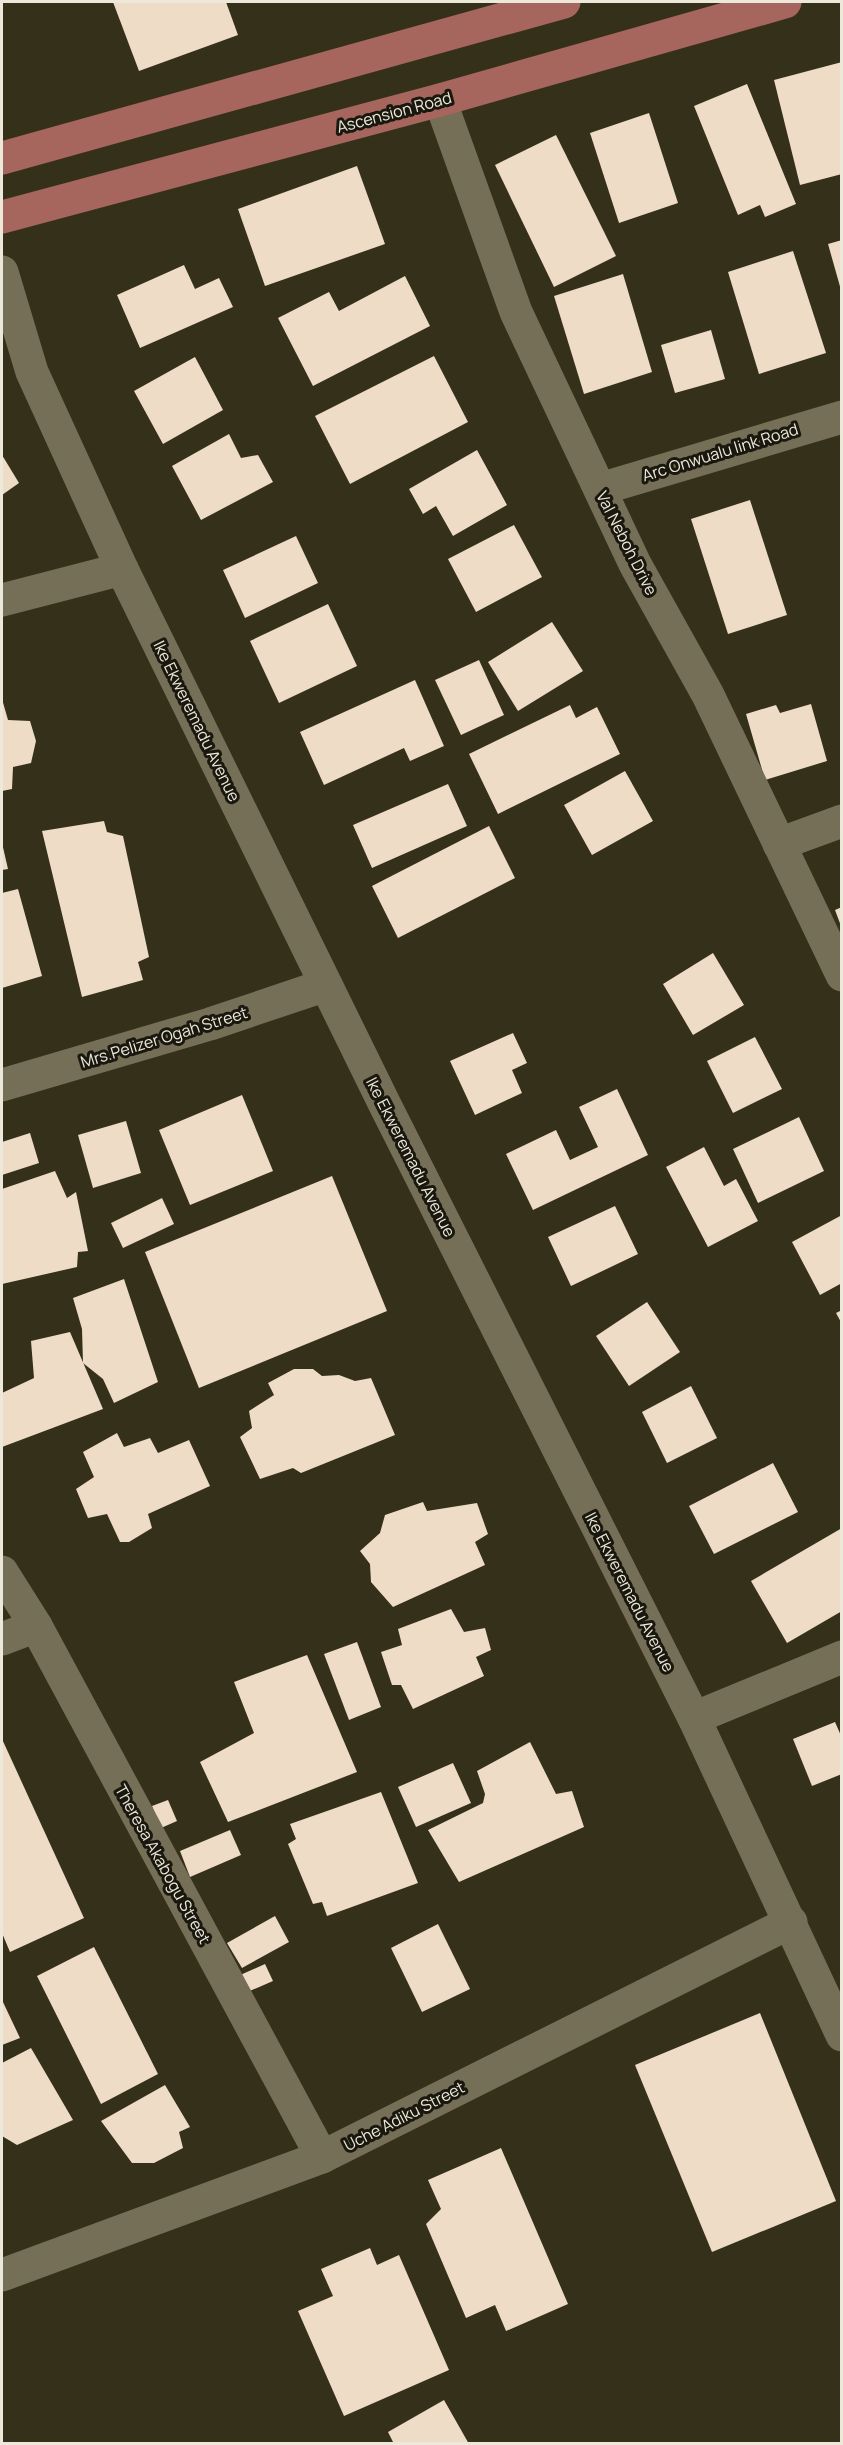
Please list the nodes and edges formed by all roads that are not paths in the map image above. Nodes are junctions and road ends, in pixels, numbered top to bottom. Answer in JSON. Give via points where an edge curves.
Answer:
{"nodes":[{"id":1,"x":564,"y":2,"type":"edge"},
{"id":2,"x":785,"y":2,"type":"edge"},
{"id":3,"x":440,"y":100,"type":"junction"},
{"id":4,"x":2,"y":158,"type":"edge"},
{"id":5,"x":2,"y":217,"type":"edge"},
{"id":6,"x":2,"y":272,"type":"edge"},
{"id":7,"x":842,"y":417,"type":"edge"},
{"id":8,"x":600,"y":489,"type":"junction"},
{"id":9,"x":122,"y":569,"type":"junction"},
{"id":10,"x":2,"y":600,"type":"edge"},
{"id":11,"x":842,"y":821,"type":"edge"},
{"id":12,"x":779,"y":844,"type":"junction"},
{"id":13,"x":842,"y":975,"type":"edge"},
{"id":14,"x":326,"y":985,"type":"junction"},
{"id":15,"x":2,"y":1085,"type":"edge"},
{"id":16,"x":2,"y":1572,"type":"edge"},
{"id":17,"x":36,"y":1626,"type":"junction"},
{"id":18,"x":2,"y":1639,"type":"edge"},
{"id":19,"x":842,"y":1658,"type":"edge"},
{"id":20,"x":694,"y":1718,"type":"junction"},
{"id":21,"x":791,"y":1922,"type":"junction"},
{"id":22,"x":842,"y":2035,"type":"edge"},
{"id":23,"x":322,"y":2157,"type":"junction"},
{"id":24,"x":2,"y":2275,"type":"edge"}],
"edges":[{"from":1,"to":4,"type":"main road"},
{"from":2,"to":3,"type":"main road","name":"Ascension Road"},
{"from":3,"to":5,"type":"main road","name":"Ascension Road"},
{"from":3,"to":8,"type":"street","name":"Val Neboh Drive","via":[[516,312]]},
{"from":6,"to":9,"type":"street","name":"Ike Ekweremadu Avenue","via":[[32,372]]},
{"from":7,"to":8,"type":"street","name":"Arc Onwualu link Road"},
{"from":8,"to":12,"type":"street","name":"Val Neboh Drive","via":[[635,564],[708,694]]},
{"from":9,"to":10,"type":"street"},
{"from":9,"to":14,"type":"street","name":"Ike Ekweremadu Avenue"},
{"from":11,"to":12,"type":"street"},
{"from":12,"to":13,"type":"street","name":"Val Neboh Drive"},
{"from":14,"to":15,"type":"street","name":"Mrs.Pelizer Ogah Street","via":[[210,1024]]},
{"from":14,"to":20,"type":"street","name":"Ike Ekweremadu Avenue"},
{"from":16,"to":17,"type":"street","name":"Theresa Akabogu Street"},
{"from":17,"to":18,"type":"street"},
{"from":17,"to":23,"type":"street","name":"Theresa Akabogu Street"},
{"from":19,"to":20,"type":"street"},
{"from":20,"to":21,"type":"street","name":"Ike Ekweremadu Avenue"},
{"from":21,"to":22,"type":"street","name":"Ike Ekweremadu Avenue"},
{"from":21,"to":23,"type":"street","name":"Uche Adiku Street"},
{"from":23,"to":24,"type":"street","name":"Uche Adiku Street"}]}
